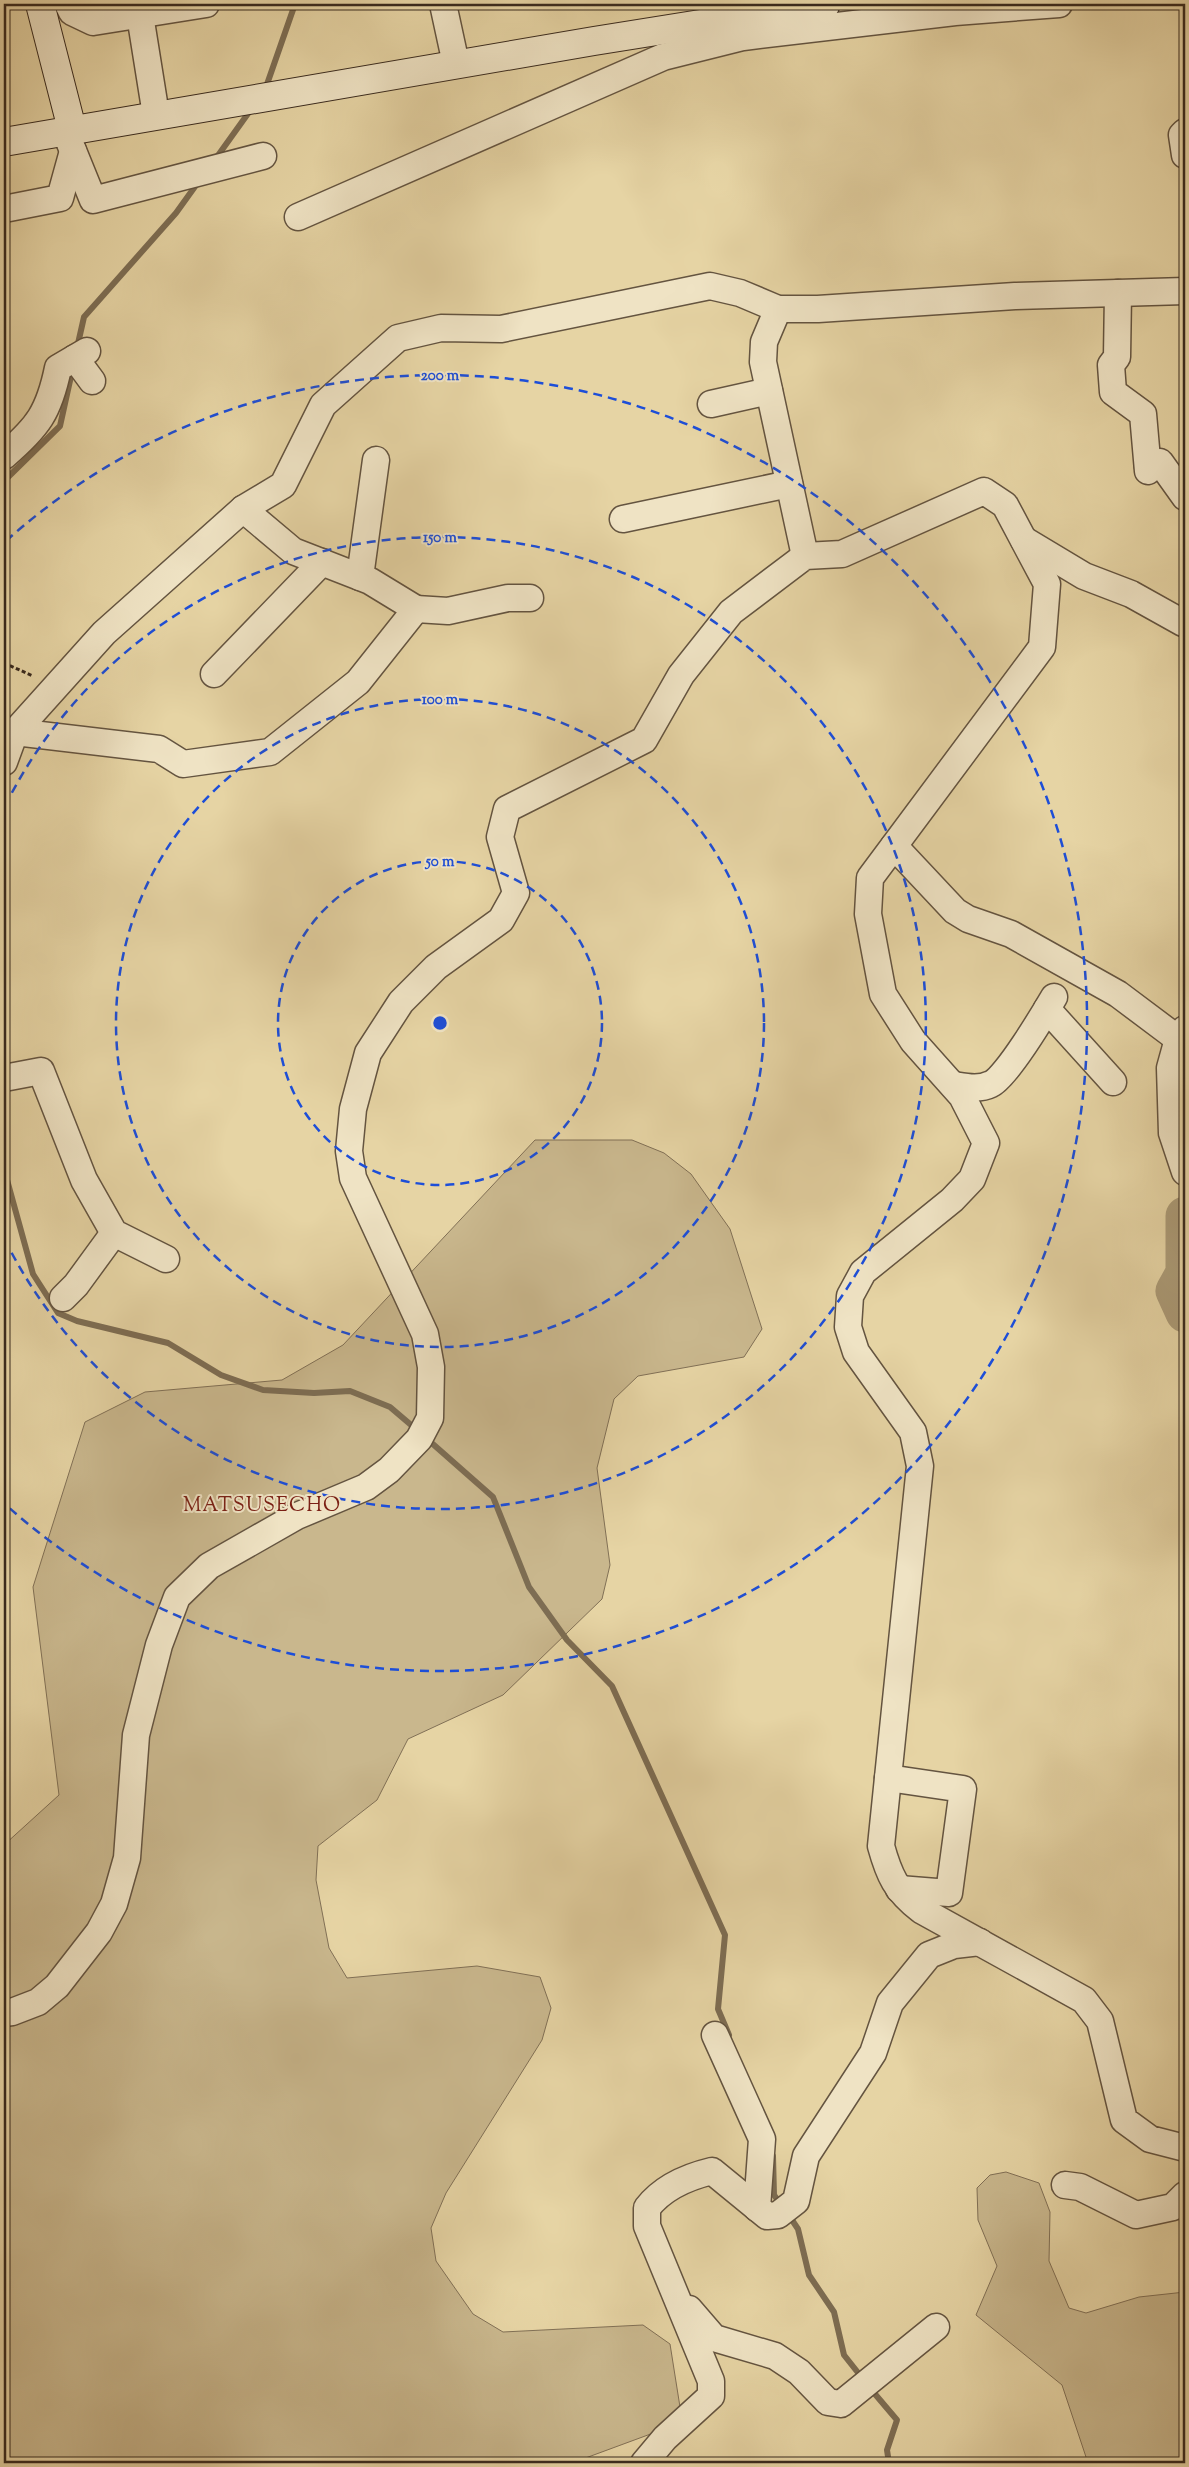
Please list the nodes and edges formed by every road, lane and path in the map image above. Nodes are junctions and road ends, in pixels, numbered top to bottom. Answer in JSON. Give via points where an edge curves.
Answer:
{"nodes":[{"id":1,"x":68,"y":4,"type":"edge"},
{"id":2,"x":206,"y":4,"type":"edge"},
{"id":3,"x":443,"y":4,"type":"edge"},
{"id":4,"x":826,"y":4,"type":"edge"},
{"id":5,"x":1059,"y":4,"type":"edge"},
{"id":6,"x":765,"y":8,"type":"edge"},
{"id":7,"x":140,"y":15,"type":"junction"},
{"id":8,"x":44,"y":16,"type":"edge"},
{"id":9,"x":93,"y":22,"type":"junction"},
{"id":10,"x":456,"y":64,"type":"junction"},
{"id":11,"x":156,"y":115,"type":"junction"},
{"id":12,"x":1185,"y":132,"type":"edge"},
{"id":13,"x":70,"y":137,"type":"junction"},
{"id":14,"x":4,"y":142,"type":"edge"},
{"id":15,"x":263,"y":156,"type":"dead end"},
{"id":16,"x":1185,"y":156,"type":"edge"},
{"id":17,"x":4,"y":209,"type":"edge"},
{"id":18,"x":298,"y":217,"type":"dead end"},
{"id":19,"x":1185,"y":291,"type":"edge"},
{"id":20,"x":1118,"y":293,"type":"junction"},
{"id":21,"x":778,"y":309,"type":"junction"},
{"id":22,"x":92,"y":382,"type":"dead end"},
{"id":23,"x":769,"y":391,"type":"junction"},
{"id":24,"x":711,"y":404,"type":"dead end"},
{"id":25,"x":4,"y":456,"type":"edge"},
{"id":26,"x":376,"y":460,"type":"dead end"},
{"id":27,"x":789,"y":484,"type":"junction"},
{"id":28,"x":1185,"y":497,"type":"edge"},
{"id":29,"x":243,"y":508,"type":"junction"},
{"id":30,"x":623,"y":519,"type":"dead end"},
{"id":31,"x":1023,"y":540,"type":"junction"},
{"id":32,"x":805,"y":556,"type":"junction"},
{"id":33,"x":322,"y":562,"type":"junction"},
{"id":34,"x":360,"y":577,"type":"junction"},
{"id":35,"x":530,"y":598,"type":"dead end"},
{"id":36,"x":416,"y":609,"type":"junction"},
{"id":37,"x":1180,"y":614,"type":"edge"},
{"id":38,"x":4,"y":663,"type":"edge"},
{"id":39,"x":214,"y":674,"type":"dead end"},
{"id":40,"x":55,"y":686,"type":"junction"},
{"id":41,"x":15,"y":732,"type":"junction"},
{"id":42,"x":4,"y":762,"type":"edge"},
{"id":43,"x":894,"y":846,"type":"junction"},
{"id":44,"x":1182,"y":1034,"type":"edge"},
{"id":45,"x":4,"y":1078,"type":"edge"},
{"id":46,"x":1113,"y":1082,"type":"dead end"},
{"id":47,"x":953,"y":1085,"type":"junction"},
{"id":48,"x":1185,"y":1172,"type":"edge"},
{"id":49,"x":114,"y":1233,"type":"junction"},
{"id":50,"x":166,"y":1259,"type":"dead end"},
{"id":51,"x":63,"y":1298,"type":"dead end"},
{"id":52,"x":888,"y":1778,"type":"junction"},
{"id":53,"x":899,"y":1889,"type":"junction"},
{"id":54,"x":980,"y":1942,"type":"junction"},
{"id":55,"x":4,"y":2013,"type":"edge"},
{"id":56,"x":716,"y":2035,"type":"dead end"},
{"id":57,"x":1185,"y":2148,"type":"edge"},
{"id":58,"x":1065,"y":2185,"type":"dead end"},
{"id":59,"x":1185,"y":2195,"type":"edge"},
{"id":60,"x":777,"y":2208,"type":"junction"},
{"id":61,"x":674,"y":2291,"type":"junction"},
{"id":62,"x":936,"y":2327,"type":"dead end"},
{"id":63,"x":644,"y":2463,"type":"edge"}],
"edges":[{"from":1,"to":9,"type":"street","via":[[72,12]]},
{"from":2,"to":7,"type":"street"},
{"from":3,"to":10,"type":"street"},
{"from":4,"to":6,"type":"street"},
{"from":5,"to":18,"type":"street","via":[[955,12],[743,37],[663,58]]},
{"from":6,"to":10,"type":"street"},
{"from":7,"to":9,"type":"street"},
{"from":7,"to":11,"type":"street"},
{"from":8,"to":9,"type":"street"},
{"from":8,"to":13,"type":"street"},
{"from":10,"to":11,"type":"street"},
{"from":11,"to":13,"type":"street"},
{"from":12,"to":16,"type":"street","via":[[1182,135]]},
{"from":13,"to":14,"type":"street"},
{"from":13,"to":15,"type":"street","via":[[93,200]]},
{"from":13,"to":17,"type":"street","via":[[60,198]]},
{"from":19,"to":20,"type":"street"},
{"from":20,"to":21,"type":"street"},
{"from":20,"to":28,"type":"street","via":[[1117,357],[1111,365],[1113,392],[1143,414],[1142,457],[1160,462]]},
{"from":21,"to":23,"type":"street","via":[[764,342],[763,362]]},
{"from":21,"to":29,"type":"street","via":[[740,293],[710,286],[501,329],[441,328],[398,338],[323,405],[283,485]]},
{"from":22,"to":25,"type":"street","via":[[81,355],[58,368],[53,396],[30,433]]},
{"from":23,"to":24,"type":"street"},
{"from":23,"to":27,"type":"street"},
{"from":26,"to":34,"type":"street"},
{"from":27,"to":30,"type":"street"},
{"from":27,"to":32,"type":"street"},
{"from":29,"to":33,"type":"street","via":[[293,552]]},
{"from":29,"to":40,"type":"street","via":[[104,633]]},
{"from":31,"to":32,"type":"street","via":[[1004,505],[984,491],[842,554]]},
{"from":31,"to":37,"type":"street","via":[[1084,576]]},
{"from":31,"to":43,"type":"street","via":[[1047,584],[1042,647]]},
{"from":32,"to":55,"type":"street","via":[[730,612],[681,675],[644,740],[507,809],[500,837],[516,893],[501,920],[429,974],[401,1002],[368,1053],[353,1109],[349,1151],[353,1178],[424,1334],[431,1367],[430,1418],[419,1439],[389,1470],[366,1487],[297,1516],[209,1566],[177,1597],[159,1645],[136,1735],[127,1858],[114,1904],[99,1932],[58,1986],[38,2002]]},
{"from":33,"to":34,"type":"street"},
{"from":33,"to":39,"type":"street"},
{"from":34,"to":36,"type":"street"},
{"from":35,"to":36,"type":"street","via":[[508,598],[448,612]]},
{"from":36,"to":41,"type":"street","via":[[358,682],[270,752],[183,764],[159,749]]},
{"from":38,"to":40,"type":"path"},
{"from":40,"to":41,"type":"street"},
{"from":41,"to":42,"type":"street"},
{"from":43,"to":44,"type":"street","via":[[955,910],[968,919],[1011,934]]},
{"from":43,"to":47,"type":"street","via":[[870,878],[868,914],[883,994],[914,1040]]},
{"from":44,"to":48,"type":"street","via":[[1170,1068],[1172,1133]]},
{"from":45,"to":49,"type":"street","via":[[41,1071],[84,1180]]},
{"from":46,"to":47,"type":"street","via":[[1051,1003],[1024,1047],[993,1084],[978,1088]]},
{"from":47,"to":52,"type":"street","via":[[986,1143],[972,1179],[952,1200],[863,1272],[850,1296],[848,1326],[856,1352],[913,1432],[920,1466]]},
{"from":49,"to":50,"type":"street"},
{"from":49,"to":51,"type":"street"},
{"from":52,"to":53,"type":"street","via":[[881,1846],[889,1875]]},
{"from":52,"to":53,"type":"street","via":[[963,1789],[949,1893]]},
{"from":53,"to":54,"type":"street","via":[[921,1910]]},
{"from":54,"to":57,"type":"street","via":[[1084,2000],[1100,2021],[1124,2120],[1150,2139]]},
{"from":54,"to":60,"type":"street","via":[[954,1945],[929,1955],[890,2003],[873,2053],[806,2156]]},
{"from":56,"to":60,"type":"street","via":[[762,2139]]},
{"from":58,"to":59,"type":"street","via":[[1080,2187],[1136,2215],[1173,2206]]},
{"from":60,"to":61,"type":"street","via":[[712,2171],[658,2193],[646,2208],[647,2226]]},
{"from":61,"to":62,"type":"street","via":[[714,2338],[775,2356],[799,2372],[828,2402],[841,2404]]},
{"from":61,"to":63,"type":"street","via":[[711,2381],[711,2396],[665,2438]]}]}
